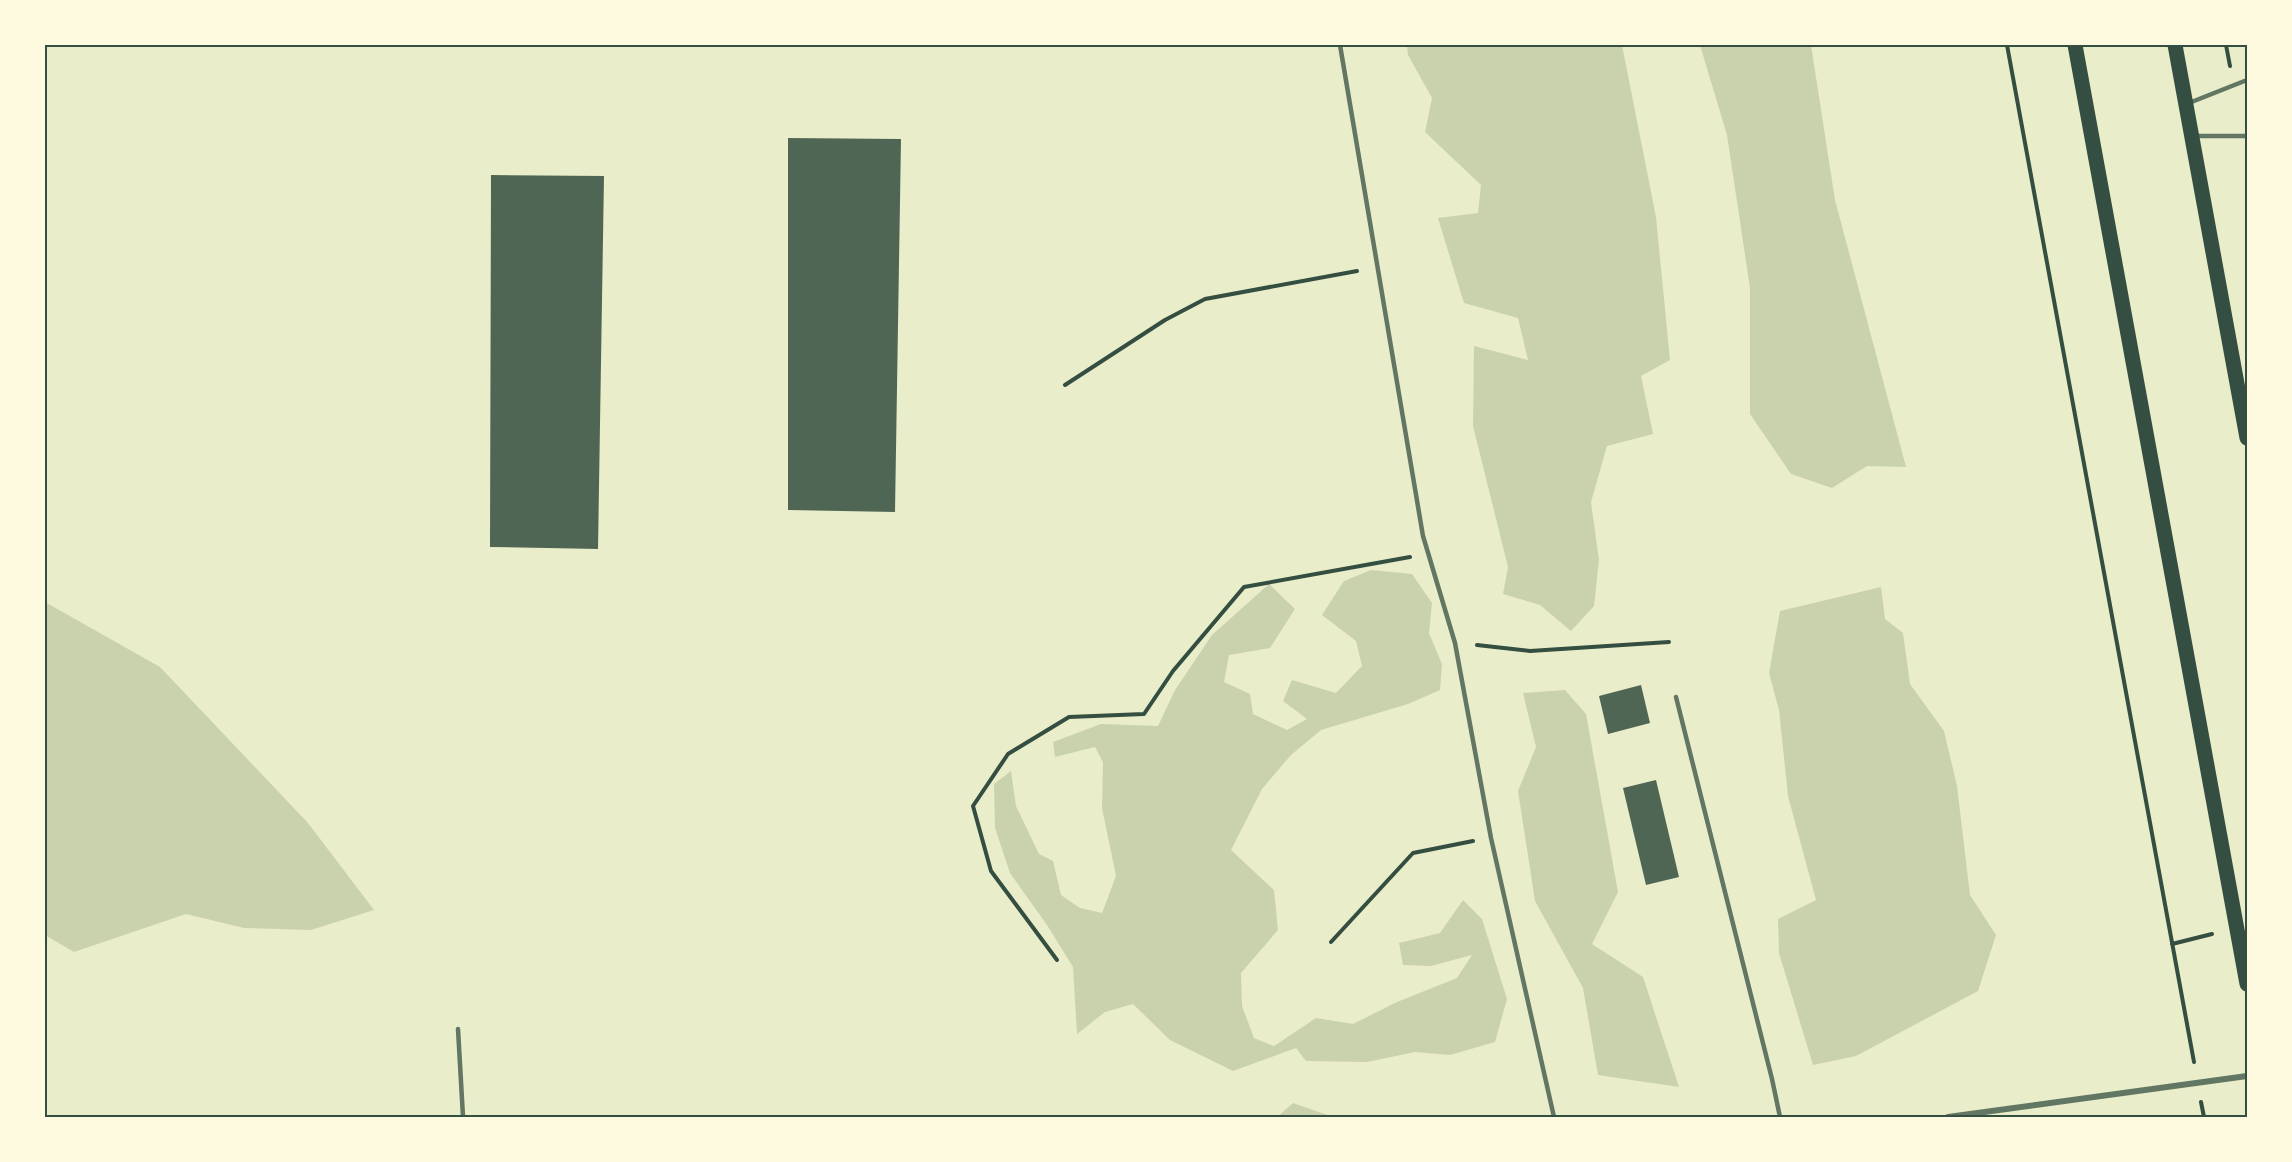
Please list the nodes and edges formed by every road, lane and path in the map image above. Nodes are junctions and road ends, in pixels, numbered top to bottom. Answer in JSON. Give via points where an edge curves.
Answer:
{"nodes":[{"id":1,"x":1340,"y":45,"type":"edge"},
{"id":2,"x":2007,"y":45,"type":"edge"},
{"id":3,"x":2075,"y":45,"type":"edge"},
{"id":4,"x":2175,"y":45,"type":"edge"},
{"id":5,"x":2247,"y":80,"type":"edge"},
{"id":6,"x":2186,"y":104,"type":"junction"},
{"id":7,"x":2192,"y":136,"type":"junction"},
{"id":8,"x":2247,"y":136,"type":"edge"},
{"id":9,"x":1379,"y":267,"type":"junction"},
{"id":10,"x":1065,"y":385,"type":"dead end"},
{"id":11,"x":2247,"y":438,"type":"edge"},
{"id":12,"x":1428,"y":554,"type":"junction"},
{"id":13,"x":1669,"y":642,"type":"dead end"},
{"id":14,"x":1455,"y":643,"type":"junction"},
{"id":15,"x":1676,"y":697,"type":"dead end"},
{"id":16,"x":1491,"y":838,"type":"junction"},
{"id":17,"x":1331,"y":942,"type":"dead end"},
{"id":18,"x":1057,"y":960,"type":"dead end"},
{"id":19,"x":2247,"y":984,"type":"edge"},
{"id":20,"x":458,"y":1029,"type":"dead end"},
{"id":21,"x":2247,"y":1076,"type":"edge"},
{"id":22,"x":2197,"y":1082,"type":"junction"},
{"id":23,"x":463,"y":1117,"type":"edge"},
{"id":24,"x":1554,"y":1117,"type":"edge"},
{"id":25,"x":1780,"y":1117,"type":"edge"},
{"id":26,"x":1948,"y":1117,"type":"edge"},
{"id":27,"x":2204,"y":1117,"type":"edge"}],
"edges":[{"from":1,"to":9,"type":"lane"},
{"from":2,"to":22,"type":"path"},
{"from":3,"to":19,"type":"main road"},
{"from":4,"to":6,"type":"main road"},
{"from":5,"to":6,"type":"lane"},
{"from":6,"to":7,"type":"main road"},
{"from":7,"to":8,"type":"lane"},
{"from":7,"to":11,"type":"main road"},
{"from":9,"to":10,"type":"path","via":[[1205,299]]},
{"from":9,"to":12,"type":"lane"},
{"from":12,"to":14,"type":"lane"},
{"from":12,"to":18,"type":"path","via":[[1244,587],[1173,671],[1144,714],[1069,717],[1008,754],[973,806],[991,871]]},
{"from":13,"to":14,"type":"path","via":[[1530,651]]},
{"from":14,"to":16,"type":"lane"},
{"from":15,"to":25,"type":"lane"},
{"from":16,"to":17,"type":"path","via":[[1413,853]]},
{"from":16,"to":24,"type":"lane"},
{"from":20,"to":23,"type":"lane"},
{"from":21,"to":22,"type":"street"},
{"from":22,"to":26,"type":"street"},
{"from":22,"to":27,"type":"path"}]}
